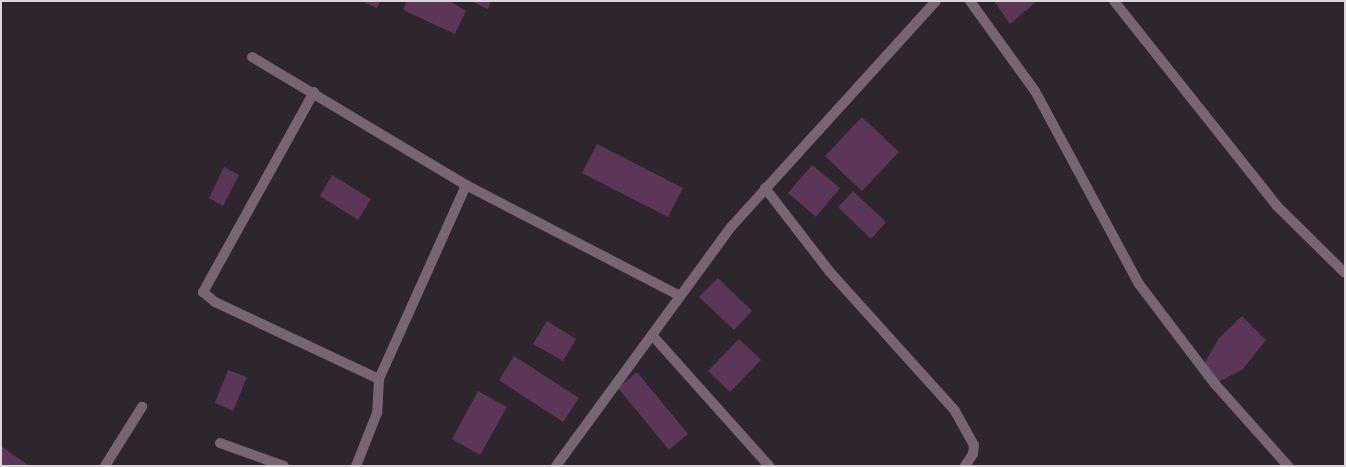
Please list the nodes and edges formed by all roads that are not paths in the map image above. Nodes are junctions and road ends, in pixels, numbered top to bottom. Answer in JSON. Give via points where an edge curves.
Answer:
{"nodes":[{"id":1,"x":936,"y":1,"type":"edge"},
{"id":2,"x":970,"y":1,"type":"edge"},
{"id":3,"x":1114,"y":1,"type":"edge"},
{"id":4,"x":252,"y":57,"type":"dead end"},
{"id":5,"x":314,"y":92,"type":"junction"},
{"id":6,"x":466,"y":185,"type":"junction"},
{"id":7,"x":765,"y":188,"type":"junction"},
{"id":8,"x":1345,"y":274,"type":"edge"},
{"id":9,"x":680,"y":296,"type":"junction"},
{"id":10,"x":652,"y":335,"type":"junction"},
{"id":11,"x":379,"y":379,"type":"junction"},
{"id":12,"x":142,"y":407,"type":"dead end"},
{"id":13,"x":220,"y":443,"type":"dead end"},
{"id":14,"x":104,"y":466,"type":"edge"},
{"id":15,"x":284,"y":466,"type":"edge"},
{"id":16,"x":356,"y":466,"type":"edge"},
{"id":17,"x":556,"y":466,"type":"edge"},
{"id":18,"x":769,"y":466,"type":"edge"},
{"id":19,"x":965,"y":466,"type":"edge"},
{"id":20,"x":1288,"y":466,"type":"edge"}],
"edges":[{"from":1,"to":7,"type":"street"},
{"from":2,"to":20,"type":"street","via":[[1035,91],[1139,284],[1221,391]]},
{"from":3,"to":8,"type":"street","via":[[1277,206]]},
{"from":4,"to":5,"type":"street"},
{"from":5,"to":6,"type":"street"},
{"from":5,"to":11,"type":"street","via":[[203,292],[215,302]]},
{"from":6,"to":9,"type":"street"},
{"from":6,"to":11,"type":"street"},
{"from":7,"to":9,"type":"street"},
{"from":7,"to":19,"type":"street","via":[[830,272],[955,411],[974,445]]},
{"from":9,"to":10,"type":"street"},
{"from":10,"to":17,"type":"street"},
{"from":10,"to":18,"type":"street"},
{"from":11,"to":16,"type":"street","via":[[377,413]]},
{"from":12,"to":14,"type":"street"},
{"from":13,"to":15,"type":"street"}]}
